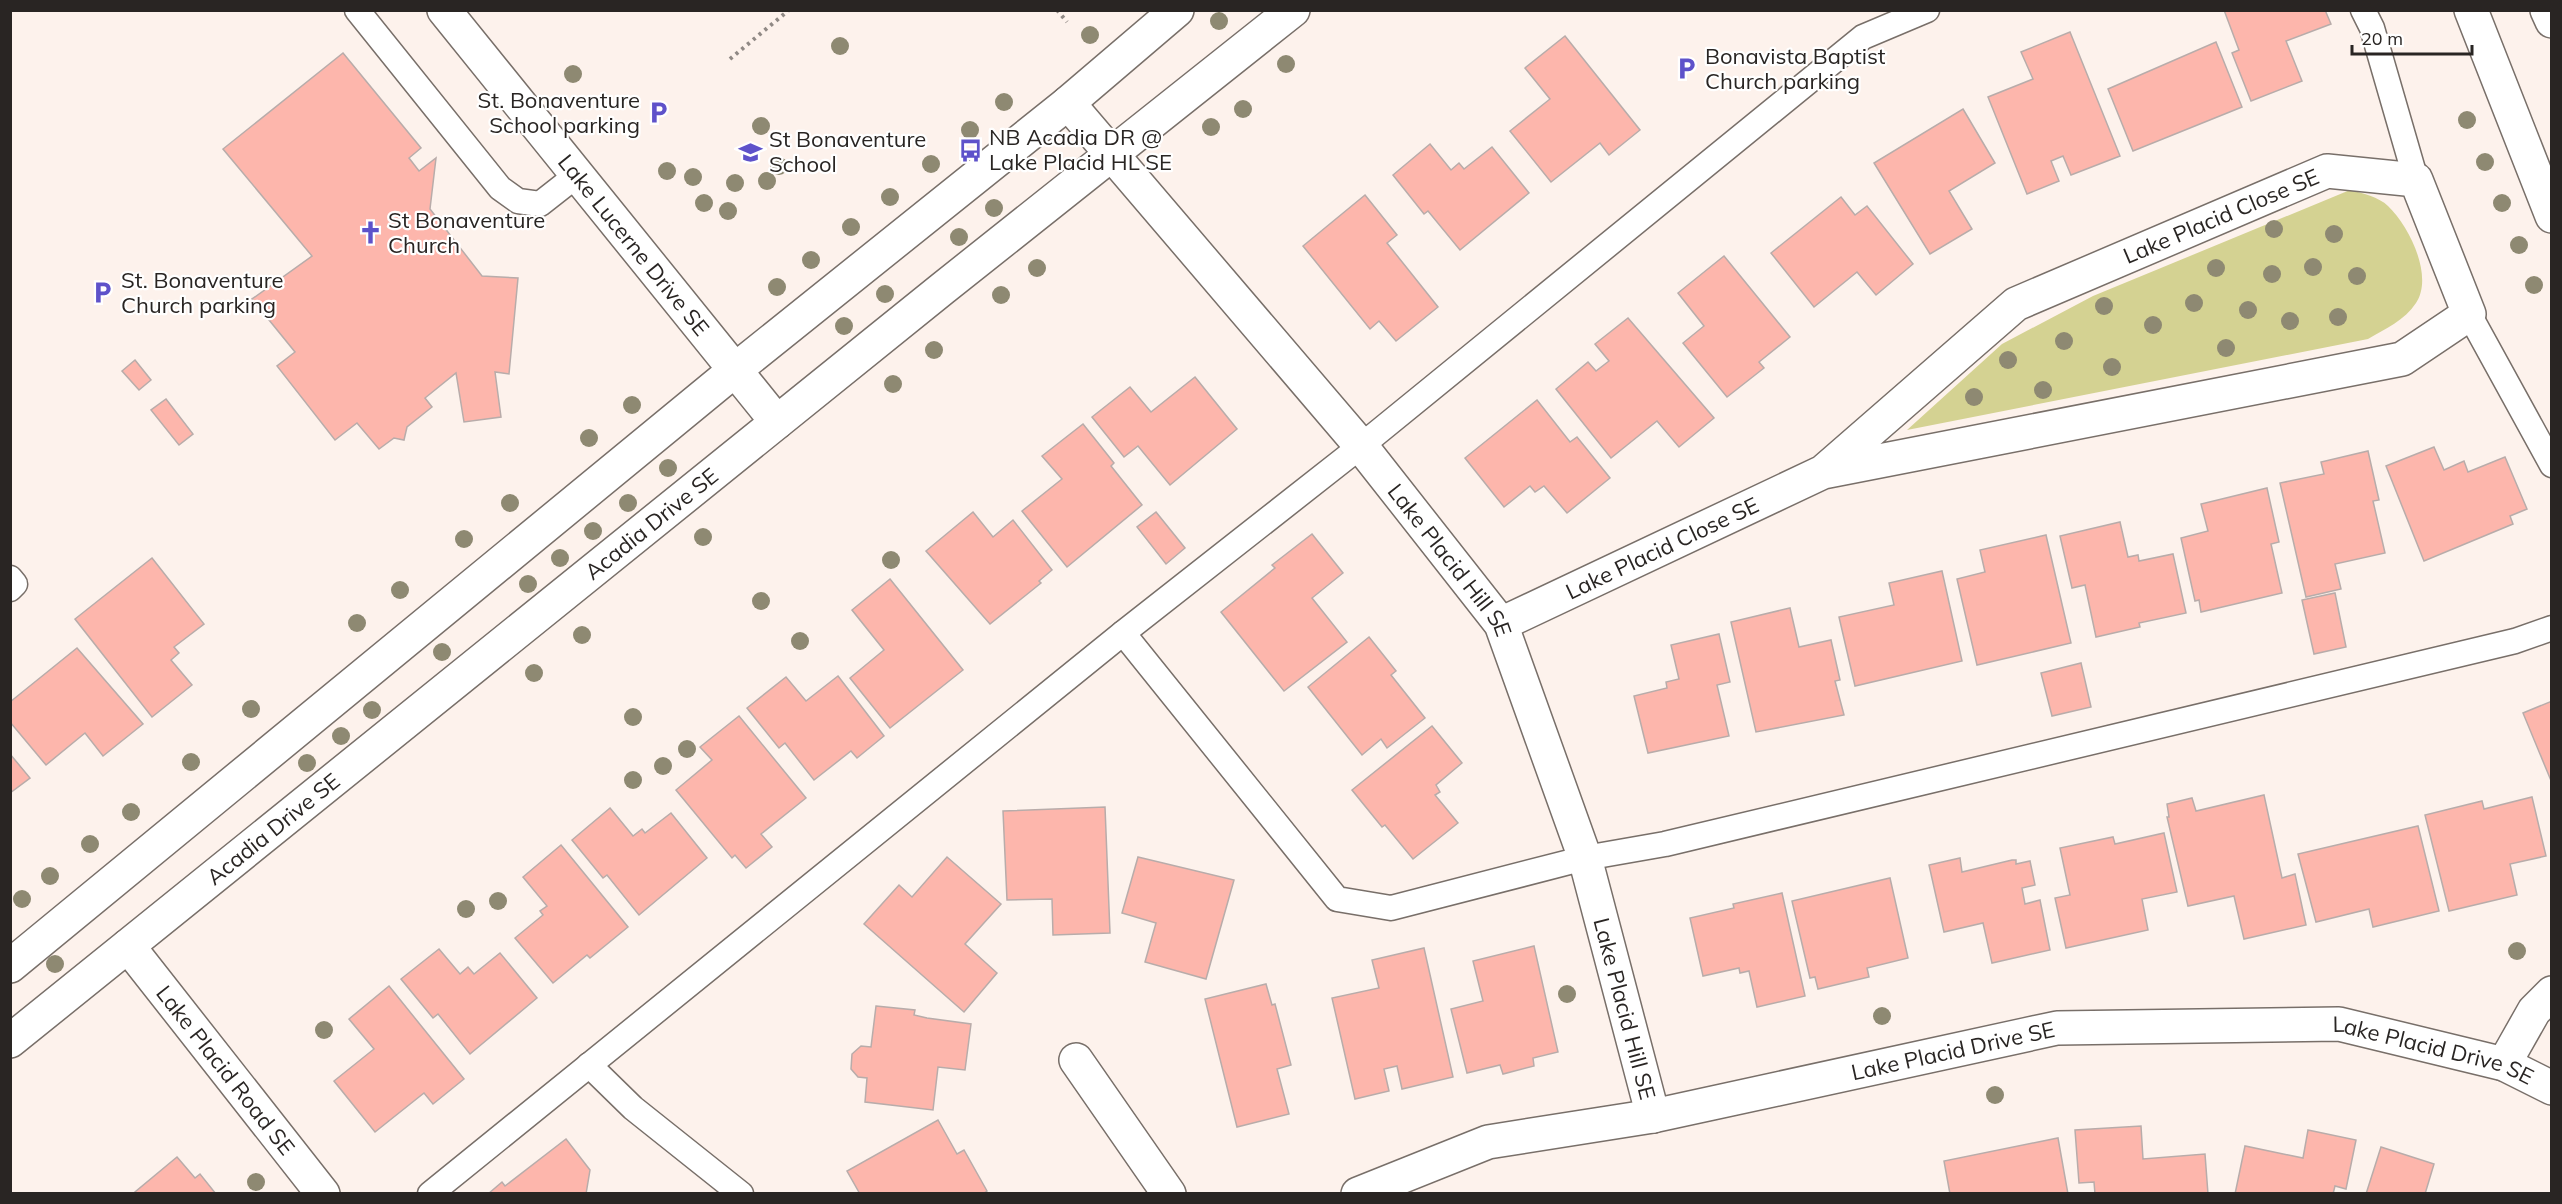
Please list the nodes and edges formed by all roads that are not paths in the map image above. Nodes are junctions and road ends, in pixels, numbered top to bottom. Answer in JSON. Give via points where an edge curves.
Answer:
{"nodes":[{"id":1,"x":357,"y":10,"type":"edge"},
{"id":2,"x":444,"y":10,"type":"edge"},
{"id":3,"x":1177,"y":10,"type":"edge"},
{"id":4,"x":1293,"y":10,"type":"edge"},
{"id":5,"x":1927,"y":10,"type":"edge"},
{"id":6,"x":2363,"y":10,"type":"edge"},
{"id":7,"x":2471,"y":10,"type":"edge"},
{"id":8,"x":2547,"y":10,"type":"edge"},
{"id":9,"x":2552,"y":21,"type":"edge"},
{"id":10,"x":1068,"y":103,"type":"junction"},
{"id":11,"x":1110,"y":154,"type":"junction"},
{"id":12,"x":577,"y":175,"type":"junction"},
{"id":13,"x":2416,"y":180,"type":"junction"},
{"id":14,"x":2552,"y":216,"type":"edge"},
{"id":15,"x":2469,"y":314,"type":"junction"},
{"id":16,"x":735,"y":370,"type":"junction"},
{"id":17,"x":777,"y":422,"type":"junction"},
{"id":18,"x":1361,"y":446,"type":"junction"},
{"id":19,"x":2552,"y":465,"type":"edge"},
{"id":20,"x":1823,"y":472,"type":"junction"},
{"id":21,"x":10,"y":579,"type":"edge"},
{"id":22,"x":10,"y":589,"type":"edge"},
{"id":23,"x":1501,"y":624,"type":"junction"},
{"id":24,"x":2552,"y":628,"type":"edge"},
{"id":25,"x":1123,"y":633,"type":"junction"},
{"id":26,"x":1585,"y":858,"type":"junction"},
{"id":27,"x":128,"y":946,"type":"junction"},
{"id":28,"x":10,"y":966,"type":"edge"},
{"id":29,"x":2552,"y":993,"type":"edge"},
{"id":30,"x":10,"y":1041,"type":"edge"},
{"id":31,"x":1076,"y":1060,"type":"dead end"},
{"id":32,"x":2504,"y":1064,"type":"junction"},
{"id":33,"x":590,"y":1065,"type":"junction"},
{"id":34,"x":2552,"y":1088,"type":"edge"},
{"id":35,"x":1653,"y":1116,"type":"junction"},
{"id":36,"x":323,"y":1194,"type":"edge"},
{"id":37,"x":430,"y":1194,"type":"edge"},
{"id":38,"x":741,"y":1194,"type":"edge"},
{"id":39,"x":1169,"y":1194,"type":"edge"},
{"id":40,"x":1358,"y":1194,"type":"edge"}],
"edges":[{"from":1,"to":12,"type":"lane","via":[[500,188],[518,201],[540,204]]},
{"from":2,"to":12,"type":"street","name":"Lake Lucerne Drive SE"},
{"from":3,"to":10,"type":"street"},
{"from":4,"to":11,"type":"street","name":"Acadia Drive SE"},
{"from":5,"to":18,"type":"lane","via":[[1863,37]]},
{"from":6,"to":13,"type":"lane","via":[[2372,28]]},
{"from":7,"to":14,"type":"street"},
{"from":8,"to":9,"type":"street"},
{"from":10,"to":11,"type":"street","name":"Lake Placid Hill SE"},
{"from":10,"to":16,"type":"street"},
{"from":11,"to":17,"type":"street","name":"Acadia Drive SE"},
{"from":11,"to":18,"type":"street","name":"Lake Placid Hill SE"},
{"from":12,"to":16,"type":"street","name":"Lake Lucerne Drive SE"},
{"from":13,"to":15,"type":"street"},
{"from":13,"to":20,"type":"street","name":"Lake Placid Close SE","via":[[2327,171],[2016,304]]},
{"from":15,"to":19,"type":"lane"},
{"from":15,"to":20,"type":"street","name":"Lake Placid Close SE","via":[[2402,360]]},
{"from":16,"to":17,"type":"street","name":"Lake Lucerne Drive SE"},
{"from":16,"to":28,"type":"street"},
{"from":17,"to":27,"type":"street","name":"Acadia Drive SE"},
{"from":18,"to":23,"type":"street","name":"Lake Placid Hill SE"},
{"from":18,"to":25,"type":"lane"},
{"from":20,"to":23,"type":"street","name":"Lake Placid Close SE"},
{"from":21,"to":22,"type":"lane","via":[[15,585]]},
{"from":23,"to":26,"type":"street","name":"Lake Placid Hill SE"},
{"from":24,"to":26,"type":"lane","via":[[2515,641],[1665,844]]},
{"from":25,"to":26,"type":"lane","via":[[1337,899],[1391,908]]},
{"from":25,"to":33,"type":"lane"},
{"from":26,"to":35,"type":"street","name":"Lake Placid Hill SE"},
{"from":27,"to":30,"type":"street","name":"Acadia Drive SE"},
{"from":27,"to":36,"type":"street","name":"Lake Placid Road SE"},
{"from":29,"to":32,"type":"street","via":[[2534,1011]]},
{"from":31,"to":39,"type":"street"},
{"from":32,"to":34,"type":"street","name":"Lake Placid Drive SE"},
{"from":32,"to":35,"type":"street","name":"Lake Placid Drive SE","via":[[2339,1024],[2057,1028]]},
{"from":33,"to":37,"type":"lane"},
{"from":33,"to":38,"type":"lane","via":[[633,1108]]},
{"from":35,"to":40,"type":"street","name":"Lake Placid Drive SE","via":[[1488,1142]]}]}
